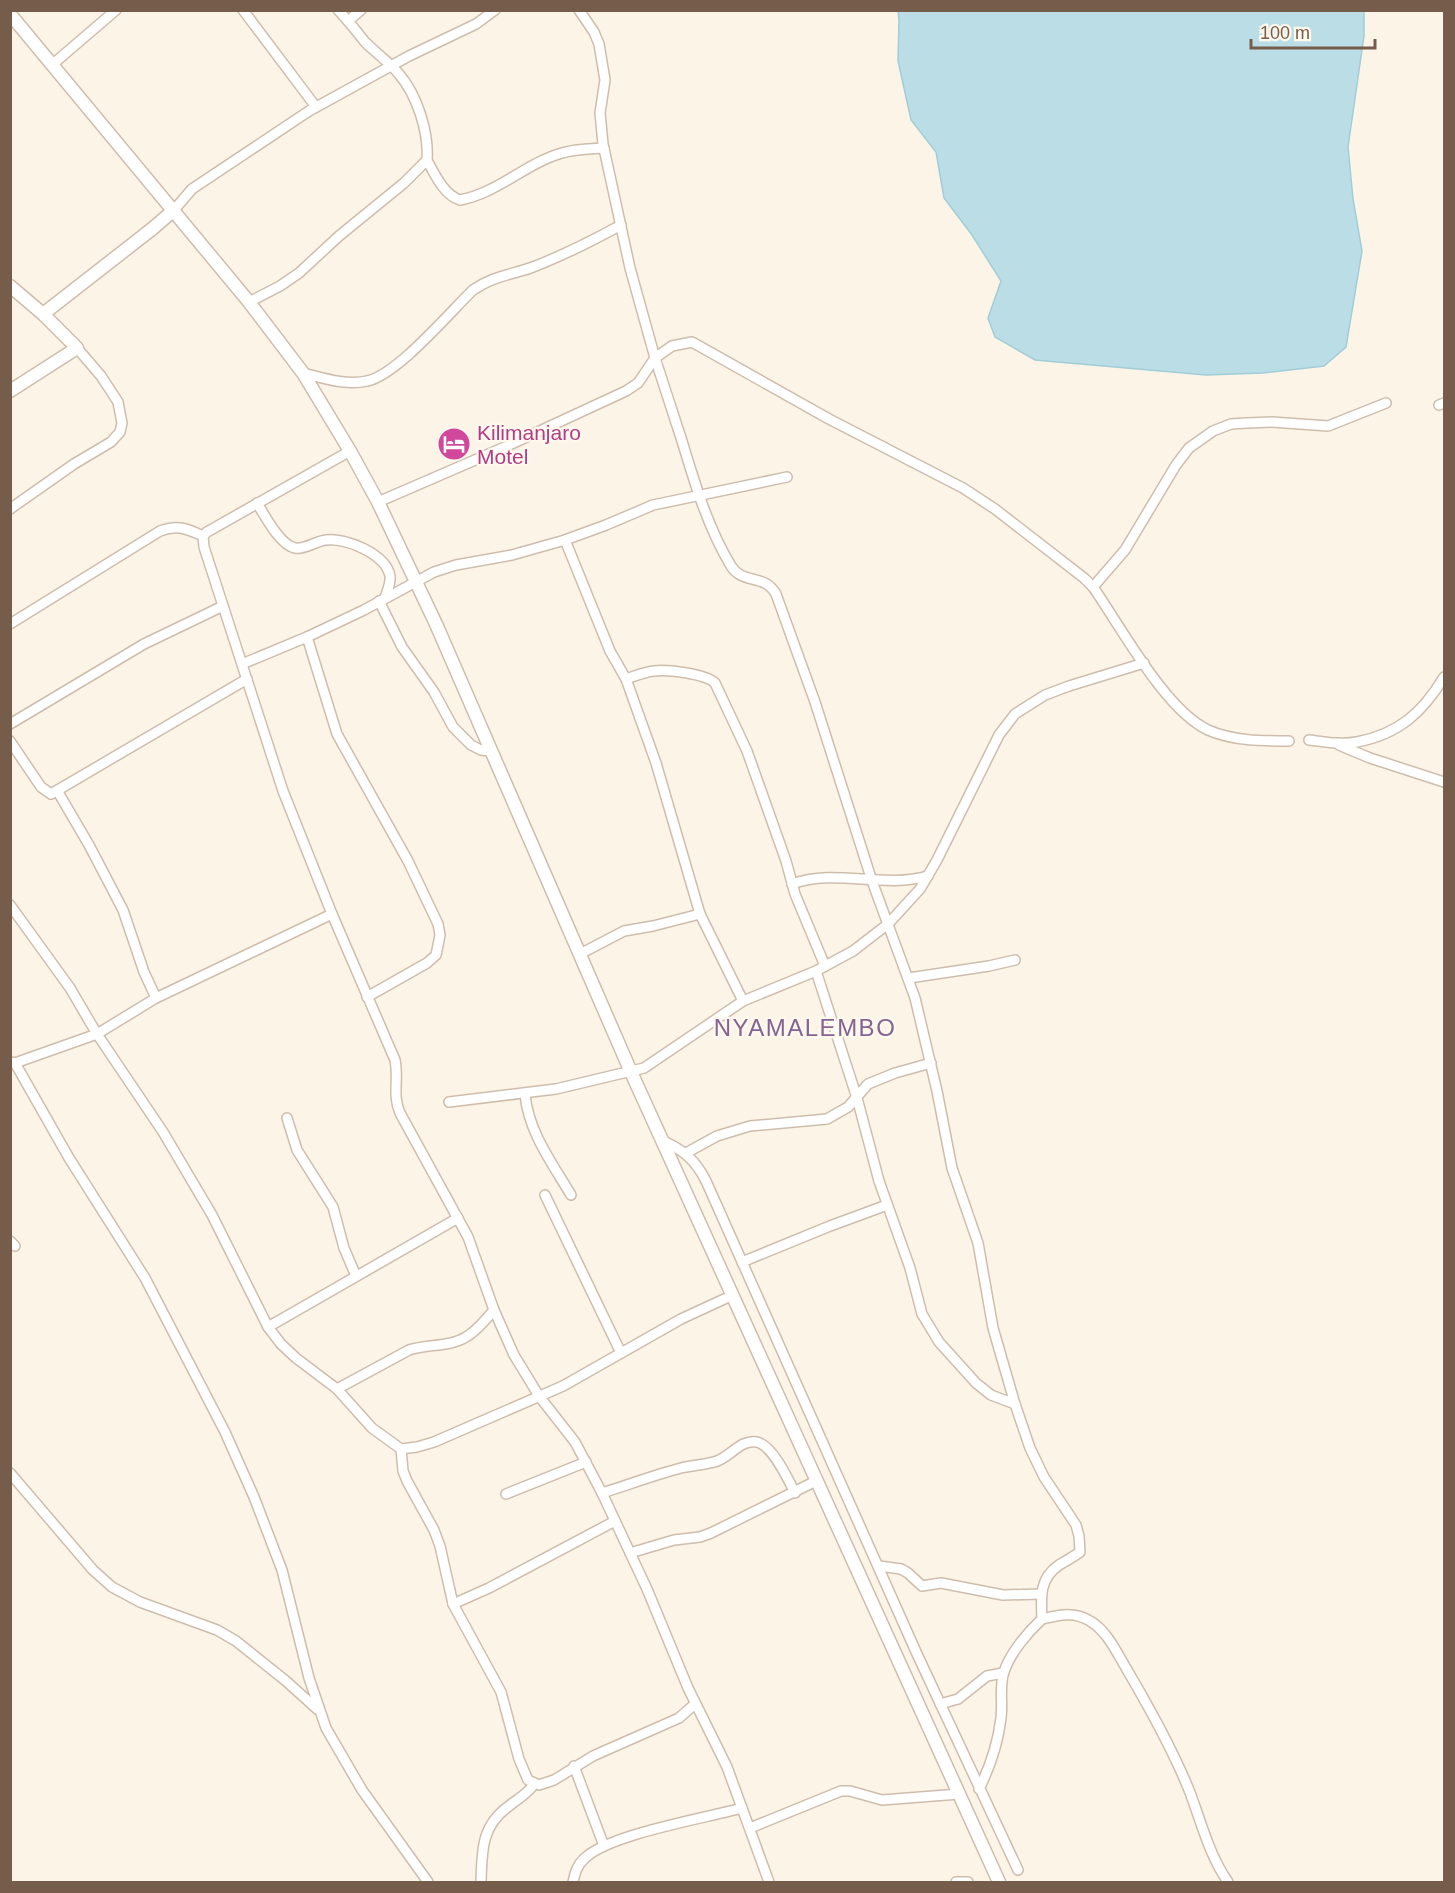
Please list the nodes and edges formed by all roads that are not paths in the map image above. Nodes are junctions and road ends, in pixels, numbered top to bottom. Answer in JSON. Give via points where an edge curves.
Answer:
{"nodes":[{"id":1,"x":116,"y":10,"type":"edge"},
{"id":2,"x":243,"y":10,"type":"edge"},
{"id":3,"x":338,"y":10,"type":"edge"},
{"id":4,"x":361,"y":10,"type":"edge"},
{"id":5,"x":495,"y":10,"type":"edge"},
{"id":6,"x":579,"y":10,"type":"edge"},
{"id":7,"x":10,"y":14,"type":"edge"},
{"id":8,"x":348,"y":21,"type":"junction"},
{"id":9,"x":53,"y":64,"type":"junction"},
{"id":10,"x":391,"y":66,"type":"junction"},
{"id":11,"x":316,"y":108,"type":"junction"},
{"id":12,"x":604,"y":148,"type":"junction"},
{"id":13,"x":427,"y":160,"type":"junction"},
{"id":14,"x":174,"y":210,"type":"junction"},
{"id":15,"x":621,"y":225,"type":"junction"},
{"id":16,"x":10,"y":286,"type":"edge"},
{"id":17,"x":249,"y":302,"type":"junction"},
{"id":18,"x":43,"y":314,"type":"junction"},
{"id":19,"x":77,"y":348,"type":"junction"},
{"id":20,"x":655,"y":358,"type":"junction"},
{"id":21,"x":303,"y":373,"type":"junction"},
{"id":22,"x":10,"y":391,"type":"edge"},
{"id":23,"x":1386,"y":403,"type":"dead end"},
{"id":24,"x":350,"y":451,"type":"junction"},
{"id":25,"x":788,"y":477,"type":"dead end"},
{"id":26,"x":698,"y":494,"type":"junction"},
{"id":27,"x":378,"y":502,"type":"junction"},
{"id":28,"x":257,"y":503,"type":"junction"},
{"id":29,"x":10,"y":509,"type":"edge"},
{"id":30,"x":203,"y":536,"type":"junction"},
{"id":31,"x":565,"y":540,"type":"junction"},
{"id":32,"x":416,"y":580,"type":"junction"},
{"id":33,"x":1094,"y":587,"type":"junction"},
{"id":34,"x":382,"y":600,"type":"junction"},
{"id":35,"x":223,"y":606,"type":"junction"},
{"id":36,"x":10,"y":624,"type":"edge"},
{"id":37,"x":307,"y":637,"type":"junction"},
{"id":38,"x":1144,"y":663,"type":"junction"},
{"id":39,"x":242,"y":664,"type":"junction"},
{"id":40,"x":1444,"y":676,"type":"edge"},
{"id":41,"x":246,"y":679,"type":"junction"},
{"id":42,"x":626,"y":679,"type":"junction"},
{"id":43,"x":10,"y":724,"type":"edge"},
{"id":44,"x":1310,"y":740,"type":"dead end"},
{"id":45,"x":10,"y":741,"type":"edge"},
{"id":46,"x":1289,"y":741,"type":"dead end"},
{"id":47,"x":1337,"y":743,"type":"junction"},
{"id":48,"x":490,"y":751,"type":"junction"},
{"id":49,"x":1444,"y":782,"type":"edge"},
{"id":50,"x":58,"y":792,"type":"junction"},
{"id":51,"x":928,"y":876,"type":"junction"},
{"id":52,"x":872,"y":881,"type":"junction"},
{"id":53,"x":792,"y":884,"type":"junction"},
{"id":54,"x":10,"y":905,"type":"edge"},
{"id":55,"x":332,"y":914,"type":"junction"},
{"id":56,"x":700,"y":914,"type":"junction"},
{"id":57,"x":888,"y":924,"type":"junction"},
{"id":58,"x":580,"y":954,"type":"junction"},
{"id":59,"x":1015,"y":960,"type":"dead end"},
{"id":60,"x":825,"y":966,"type":"junction"},
{"id":61,"x":816,"y":971,"type":"junction"},
{"id":62,"x":909,"y":978,"type":"junction"},
{"id":63,"x":367,"y":997,"type":"junction"},
{"id":64,"x":156,"y":998,"type":"junction"},
{"id":65,"x":743,"y":1001,"type":"junction"},
{"id":66,"x":97,"y":1034,"type":"junction"},
{"id":67,"x":13,"y":1063,"type":"edge"},
{"id":68,"x":931,"y":1063,"type":"junction"},
{"id":69,"x":631,"y":1072,"type":"junction"},
{"id":70,"x":525,"y":1094,"type":"junction"},
{"id":71,"x":857,"y":1098,"type":"junction"},
{"id":72,"x":449,"y":1102,"type":"dead end"},
{"id":73,"x":287,"y":1118,"type":"dead end"},
{"id":74,"x":663,"y":1141,"type":"junction"},
{"id":75,"x":686,"y":1153,"type":"junction"},
{"id":76,"x":545,"y":1195,"type":"dead end"},
{"id":77,"x":571,"y":1195,"type":"dead end"},
{"id":78,"x":887,"y":1205,"type":"junction"},
{"id":79,"x":458,"y":1218,"type":"junction"},
{"id":80,"x":742,"y":1262,"type":"junction"},
{"id":81,"x":356,"y":1276,"type":"junction"},
{"id":82,"x":733,"y":1295,"type":"junction"},
{"id":83,"x":494,"y":1310,"type":"junction"},
{"id":84,"x":268,"y":1326,"type":"junction"},
{"id":85,"x":621,"y":1353,"type":"junction"},
{"id":86,"x":336,"y":1389,"type":"junction"},
{"id":87,"x":539,"y":1396,"type":"junction"},
{"id":88,"x":1014,"y":1404,"type":"junction"},
{"id":89,"x":401,"y":1449,"type":"junction"},
{"id":90,"x":586,"y":1462,"type":"junction"},
{"id":91,"x":10,"y":1473,"type":"edge"},
{"id":92,"x":816,"y":1481,"type":"junction"},
{"id":93,"x":602,"y":1493,"type":"junction"},
{"id":94,"x":795,"y":1493,"type":"junction"},
{"id":95,"x":506,"y":1494,"type":"dead end"},
{"id":96,"x":615,"y":1521,"type":"junction"},
{"id":97,"x":630,"y":1553,"type":"junction"},
{"id":98,"x":879,"y":1566,"type":"junction"},
{"id":99,"x":1041,"y":1594,"type":"junction"},
{"id":100,"x":453,"y":1605,"type":"junction"},
{"id":101,"x":1042,"y":1618,"type":"junction"},
{"id":102,"x":1003,"y":1673,"type":"junction"},
{"id":103,"x":696,"y":1704,"type":"junction"},
{"id":104,"x":940,"y":1704,"type":"junction"},
{"id":105,"x":319,"y":1711,"type":"junction"},
{"id":106,"x":574,"y":1766,"type":"junction"},
{"id":107,"x":534,"y":1784,"type":"junction"},
{"id":108,"x":979,"y":1789,"type":"junction"},
{"id":109,"x":958,"y":1794,"type":"junction"},
{"id":110,"x":742,"y":1808,"type":"junction"},
{"id":111,"x":750,"y":1828,"type":"junction"},
{"id":112,"x":604,"y":1846,"type":"junction"},
{"id":113,"x":1018,"y":1870,"type":"dead end"},
{"id":114,"x":428,"y":1882,"type":"edge"},
{"id":115,"x":482,"y":1882,"type":"edge"},
{"id":116,"x":573,"y":1882,"type":"edge"},
{"id":117,"x":770,"y":1882,"type":"edge"},
{"id":118,"x":956,"y":1882,"type":"edge"},
{"id":119,"x":968,"y":1882,"type":"edge"},
{"id":120,"x":999,"y":1882,"type":"edge"},
{"id":121,"x":1228,"y":1882,"type":"edge"}],
"edges":[{"from":1,"to":9,"type":"street"},
{"from":2,"to":11,"type":"street"},
{"from":3,"to":8,"type":"street"},
{"from":4,"to":8,"type":"street"},
{"from":5,"to":10,"type":"street","via":[[476,24]]},
{"from":6,"to":12,"type":"street","via":[[599,44],[606,80],[600,113]]},
{"from":7,"to":9,"type":"street"},
{"from":8,"to":10,"type":"street"},
{"from":9,"to":14,"type":"street"},
{"from":10,"to":11,"type":"street"},
{"from":10,"to":13,"type":"street","via":[[416,104],[426,138]]},
{"from":11,"to":14,"type":"street","via":[[192,189]]},
{"from":12,"to":13,"type":"street","via":[[562,152],[495,188],[460,201],[446,190]]},
{"from":12,"to":15,"type":"street"},
{"from":13,"to":17,"type":"street","via":[[299,273]]},
{"from":14,"to":17,"type":"street"},
{"from":14,"to":18,"type":"street"},
{"from":15,"to":20,"type":"street"},
{"from":15,"to":21,"type":"street","via":[[555,257],[484,282],[380,376],[354,383]]},
{"from":16,"to":18,"type":"street"},
{"from":17,"to":21,"type":"street"},
{"from":18,"to":19,"type":"street"},
{"from":19,"to":22,"type":"street"},
{"from":19,"to":29,"type":"street","via":[[118,402],[123,423],[120,432],[111,442]]},
{"from":20,"to":26,"type":"street"},
{"from":20,"to":27,"type":"street","via":[[638,383],[626,391]]},
{"from":20,"to":33,"type":"street","via":[[672,346],[692,342],[963,488]]},
{"from":21,"to":24,"type":"street"},
{"from":23,"to":33,"type":"street","via":[[1328,426],[1239,423],[1200,439],[1176,465],[1125,550]]},
{"from":24,"to":27,"type":"street"},
{"from":24,"to":28,"type":"street"},
{"from":25,"to":26,"type":"street"},
{"from":26,"to":31,"type":"street","via":[[653,505]]},
{"from":26,"to":52,"type":"street","via":[[733,569],[742,577],[766,582],[776,594]]},
{"from":27,"to":32,"type":"street"},
{"from":28,"to":30,"type":"street"},
{"from":28,"to":34,"type":"street","via":[[283,541],[294,548],[336,539],[358,546],[384,563],[390,581]]},
{"from":30,"to":35,"type":"street"},
{"from":30,"to":36,"type":"street","via":[[183,527],[160,531]]},
{"from":31,"to":32,"type":"street","via":[[456,565]]},
{"from":31,"to":42,"type":"street"},
{"from":32,"to":34,"type":"street"},
{"from":32,"to":48,"type":"street"},
{"from":33,"to":38,"type":"street"},
{"from":34,"to":37,"type":"street"},
{"from":34,"to":48,"type":"street","via":[[402,647],[453,727],[471,746]]},
{"from":35,"to":39,"type":"street"},
{"from":35,"to":43,"type":"street","via":[[144,644]]},
{"from":37,"to":39,"type":"street"},
{"from":37,"to":63,"type":"street","via":[[337,734],[408,861],[440,935],[436,955],[427,963]]},
{"from":38,"to":46,"type":"street","via":[[1178,709],[1208,730],[1240,738]]},
{"from":38,"to":51,"type":"street","via":[[1069,686],[1015,714],[999,735]]},
{"from":39,"to":41,"type":"street"},
{"from":40,"to":47,"type":"street","via":[[1412,719],[1371,738]]},
{"from":41,"to":50,"type":"street"},
{"from":41,"to":55,"type":"street"},
{"from":42,"to":53,"type":"street","via":[[659,670],[707,677],[715,683],[747,751]]},
{"from":42,"to":56,"type":"street","via":[[656,763]]},
{"from":44,"to":47,"type":"street"},
{"from":45,"to":50,"type":"street","via":[[41,787],[48,793]]},
{"from":47,"to":49,"type":"street"},
{"from":48,"to":58,"type":"street"},
{"from":50,"to":64,"type":"street","via":[[123,910]]},
{"from":51,"to":52,"type":"street","via":[[902,882]]},
{"from":51,"to":57,"type":"street"},
{"from":52,"to":53,"type":"street","via":[[818,877]]},
{"from":52,"to":57,"type":"street"},
{"from":53,"to":60,"type":"street"},
{"from":54,"to":66,"type":"street","via":[[70,988]]},
{"from":55,"to":63,"type":"street"},
{"from":55,"to":64,"type":"street"},
{"from":56,"to":58,"type":"street","via":[[624,931]]},
{"from":56,"to":65,"type":"street"},
{"from":57,"to":60,"type":"street","via":[[853,951]]},
{"from":57,"to":62,"type":"street"},
{"from":58,"to":69,"type":"street"},
{"from":59,"to":62,"type":"street"},
{"from":60,"to":61,"type":"street"},
{"from":61,"to":65,"type":"street"},
{"from":61,"to":71,"type":"street"},
{"from":62,"to":68,"type":"street"},
{"from":63,"to":79,"type":"street","via":[[395,1060],[395,1102]]},
{"from":64,"to":66,"type":"street"},
{"from":65,"to":69,"type":"street","via":[[652,1063]]},
{"from":66,"to":67,"type":"street"},
{"from":66,"to":84,"type":"street","via":[[187,1171]]},
{"from":67,"to":105,"type":"street","via":[[145,1278],[225,1432],[282,1570]]},
{"from":68,"to":71,"type":"street","via":[[868,1084]]},
{"from":68,"to":88,"type":"street","via":[[952,1168],[978,1243],[993,1328]]},
{"from":69,"to":70,"type":"street"},
{"from":69,"to":74,"type":"street"},
{"from":70,"to":72,"type":"street"},
{"from":70,"to":77,"type":"street","via":[[533,1129]]},
{"from":71,"to":75,"type":"street","via":[[827,1119],[750,1126]]},
{"from":71,"to":78,"type":"street"},
{"from":73,"to":81,"type":"street","via":[[297,1150],[333,1207]]},
{"from":74,"to":75,"type":"street"},
{"from":74,"to":82,"type":"street"},
{"from":75,"to":80,"type":"street","via":[[703,1175]]},
{"from":76,"to":85,"type":"street"},
{"from":78,"to":80,"type":"street"},
{"from":78,"to":88,"type":"street","via":[[929,1328],[984,1390]]},
{"from":79,"to":81,"type":"street"},
{"from":79,"to":83,"type":"street"},
{"from":80,"to":98,"type":"street"},
{"from":81,"to":84,"type":"street"},
{"from":82,"to":85,"type":"street"},
{"from":82,"to":92,"type":"street"},
{"from":83,"to":86,"type":"street","via":[[465,1338],[409,1350]]},
{"from":83,"to":87,"type":"street","via":[[514,1355]]},
{"from":84,"to":86,"type":"street","via":[[296,1358]]},
{"from":85,"to":87,"type":"street"},
{"from":86,"to":89,"type":"street","via":[[372,1428]]},
{"from":87,"to":89,"type":"street","via":[[434,1442]]},
{"from":87,"to":90,"type":"street"},
{"from":88,"to":99,"type":"street","via":[[1044,1477],[1076,1525],[1081,1546],[1080,1552],[1045,1578]]},
{"from":89,"to":100,"type":"street","via":[[403,1471],[440,1546]]},
{"from":90,"to":93,"type":"street"},
{"from":90,"to":95,"type":"street"},
{"from":91,"to":105,"type":"street","via":[[112,1587],[236,1641]]},
{"from":92,"to":94,"type":"street"},
{"from":92,"to":109,"type":"street"},
{"from":93,"to":94,"type":"street","via":[[678,1469],[714,1463],[746,1443],[755,1442],[763,1444],[773,1455]]},
{"from":93,"to":96,"type":"street"},
{"from":94,"to":97,"type":"street","via":[[711,1533]]},
{"from":96,"to":97,"type":"street"},
{"from":96,"to":100,"type":"street"},
{"from":97,"to":103,"type":"street"},
{"from":98,"to":99,"type":"street","via":[[908,1572],[922,1586],[942,1583],[1003,1595]]},
{"from":98,"to":104,"type":"street"},
{"from":99,"to":101,"type":"street"},
{"from":100,"to":107,"type":"street","via":[[501,1692],[524,1774]]},
{"from":101,"to":102,"type":"street"},
{"from":101,"to":121,"type":"street","via":[[1077,1615],[1099,1627],[1111,1642],[1175,1758]]},
{"from":102,"to":104,"type":"street","via":[[987,1676],[958,1699]]},
{"from":102,"to":108,"type":"street","via":[[998,1736]]},
{"from":103,"to":106,"type":"street","via":[[680,1718]]},
{"from":103,"to":110,"type":"street"},
{"from":104,"to":108,"type":"street"},
{"from":105,"to":114,"type":"street","via":[[362,1790]]},
{"from":106,"to":107,"type":"street","via":[[543,1785]]},
{"from":106,"to":112,"type":"street"},
{"from":107,"to":115,"type":"street","via":[[501,1811],[489,1827]]},
{"from":108,"to":113,"type":"street"},
{"from":109,"to":111,"type":"street","via":[[882,1800],[841,1791]]},
{"from":109,"to":120,"type":"street"},
{"from":110,"to":111,"type":"street"},
{"from":110,"to":112,"type":"street"},
{"from":111,"to":117,"type":"street"},
{"from":112,"to":116,"type":"street","via":[[579,1865]]},
{"from":118,"to":119,"type":"street"}]}
